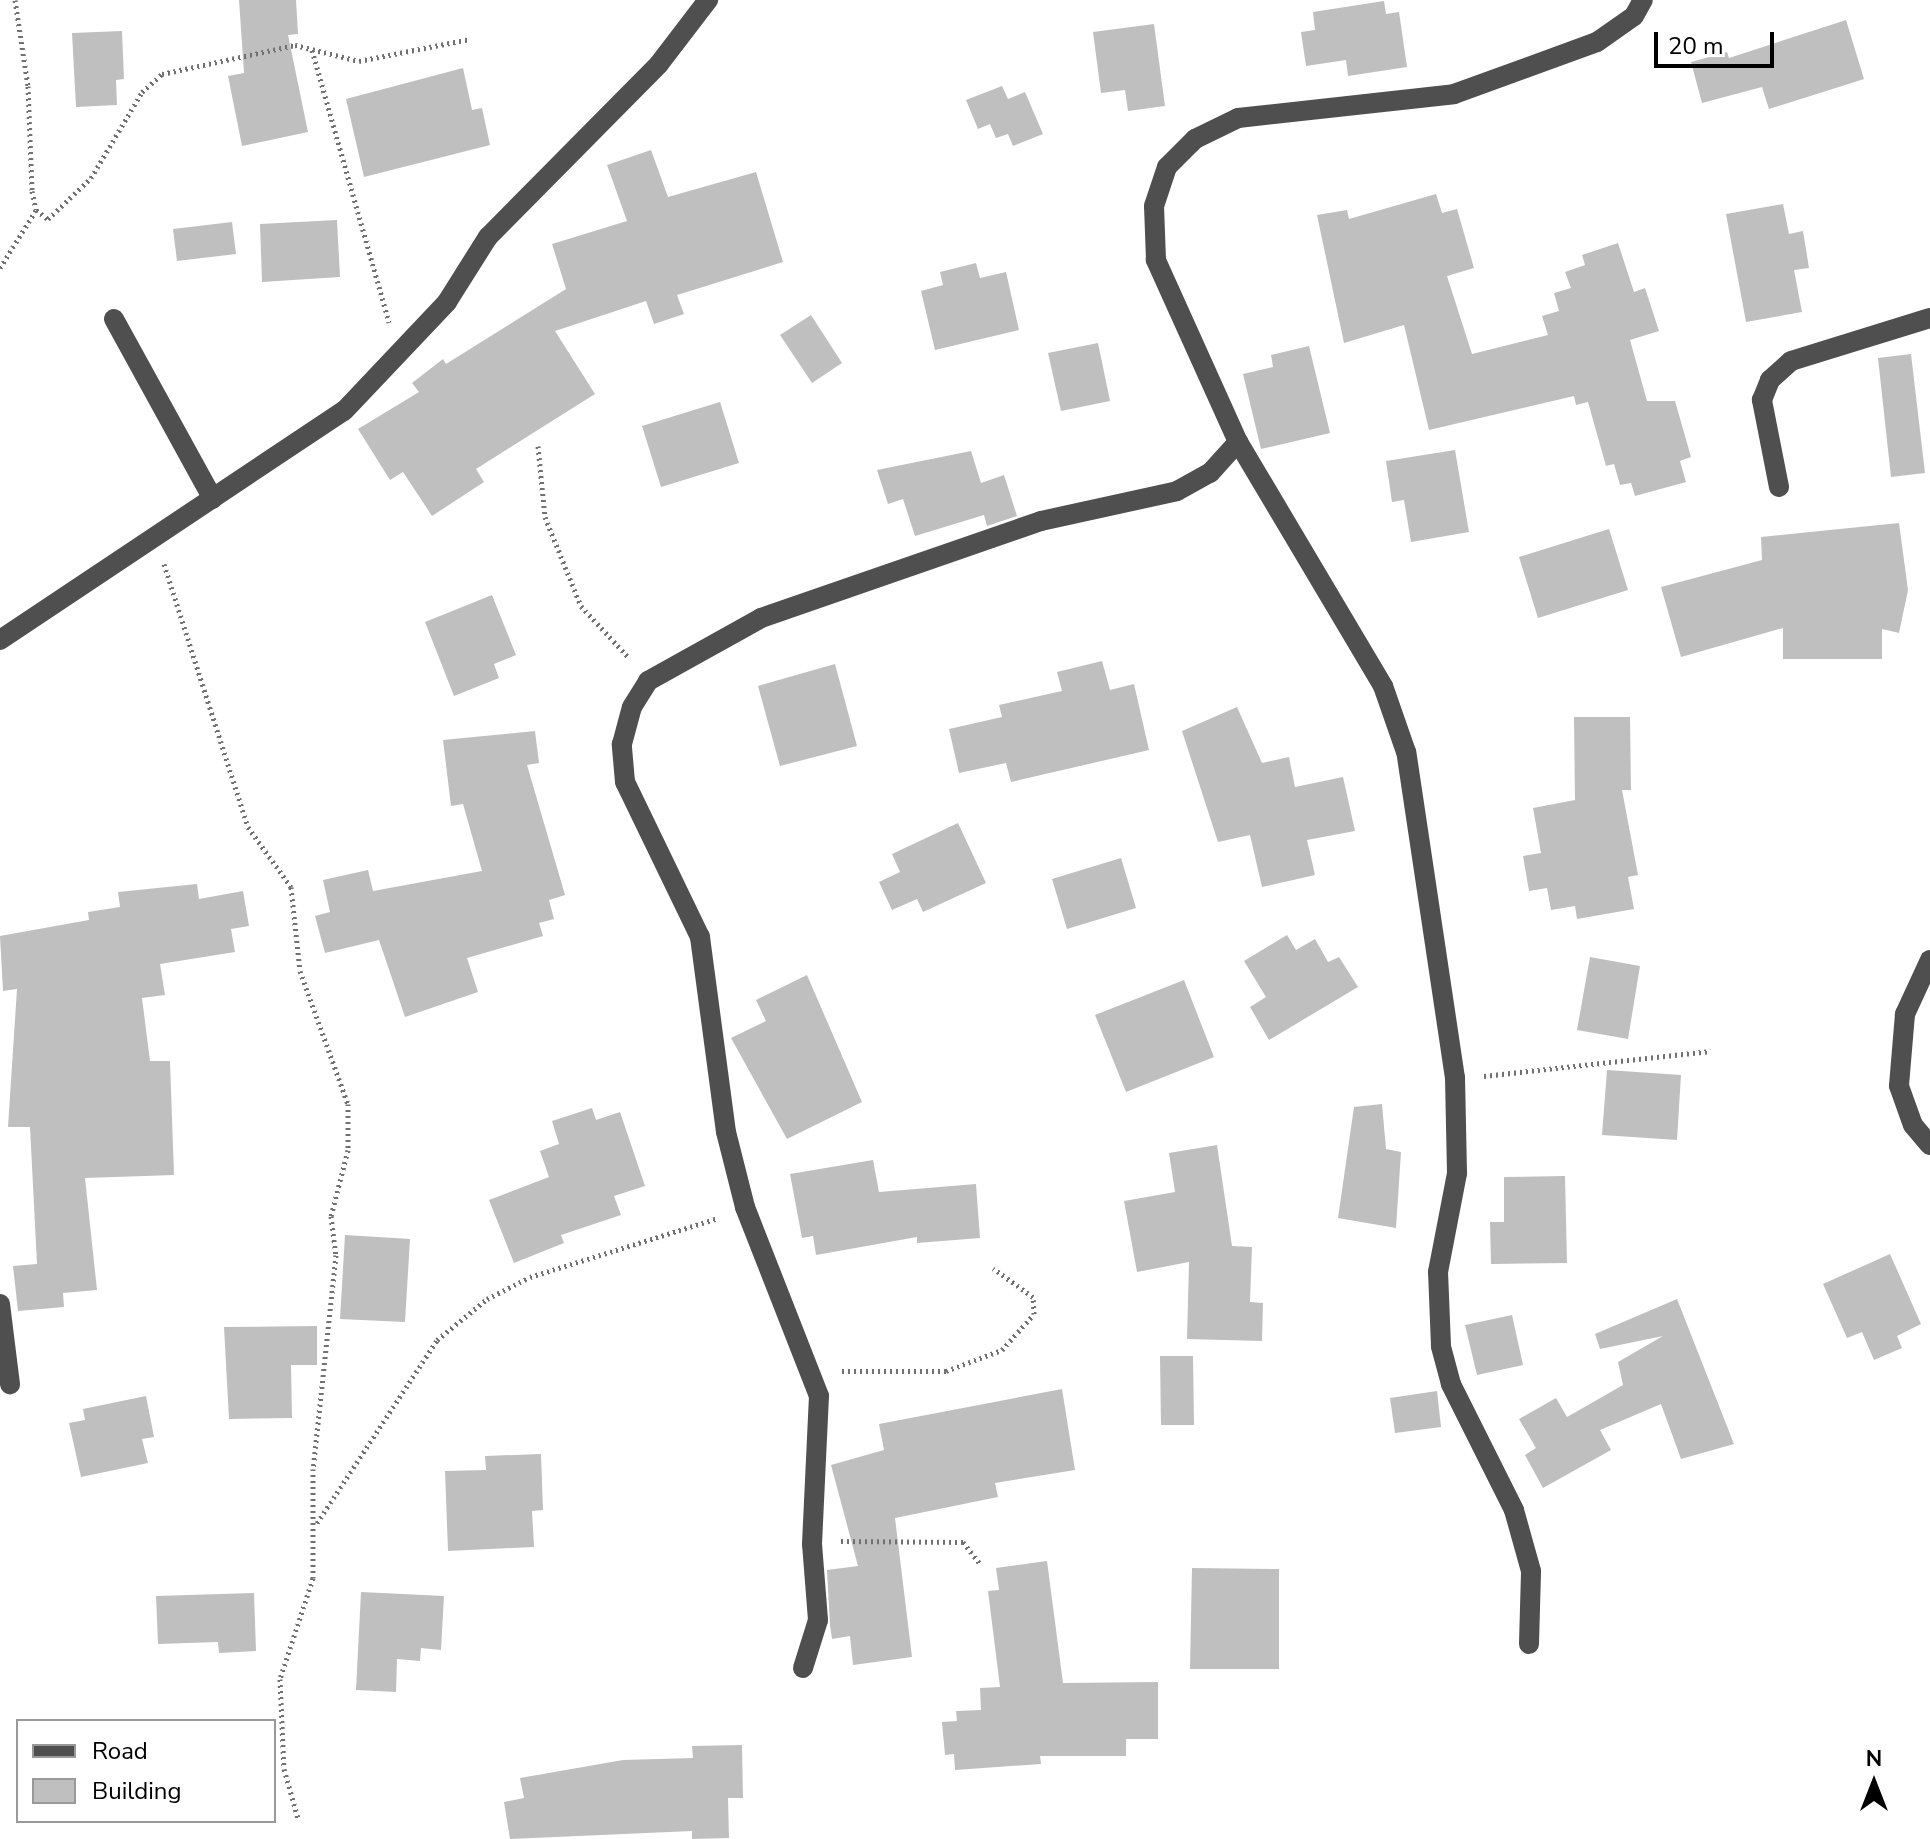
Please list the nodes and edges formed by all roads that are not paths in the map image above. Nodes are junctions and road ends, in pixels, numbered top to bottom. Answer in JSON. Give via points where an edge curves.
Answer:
{"nodes":[{"id":1,"x":708,"y":0,"type":"edge"},
{"id":2,"x":1643,"y":0,"type":"edge"},
{"id":3,"x":1930,"y":318,"type":"edge"},
{"id":4,"x":114,"y":319,"type":"dead end"},
{"id":5,"x":1238,"y":442,"type":"junction"},
{"id":6,"x":1779,"y":487,"type":"dead end"},
{"id":7,"x":213,"y":499,"type":"junction"},
{"id":8,"x":0,"y":640,"type":"edge"},
{"id":9,"x":1930,"y":960,"type":"edge"},
{"id":10,"x":1930,"y":1145,"type":"edge"},
{"id":11,"x":0,"y":1304,"type":"edge"},
{"id":12,"x":10,"y":1384,"type":"dead end"},
{"id":13,"x":1529,"y":1644,"type":"dead end"},
{"id":14,"x":803,"y":1668,"type":"dead end"}],
"edges":[{"from":1,"to":7,"type":"street","via":[[659,64],[488,237],[402,354],[344,411]]},
{"from":2,"to":5,"type":"street","via":[[1634,16],[1597,42],[1535,68],[1454,94],[1238,118],[1195,139],[1167,167],[1154,206],[1156,260]]},
{"from":3,"to":6,"type":"street","via":[[1791,361],[1770,380],[1762,400]]},
{"from":4,"to":7,"type":"street"},
{"from":5,"to":13,"type":"street","via":[[1383,686],[1406,752],[1455,1078],[1457,1173],[1438,1272],[1441,1346],[1451,1384],[1514,1510],[1531,1571]]},
{"from":5,"to":14,"type":"street","via":[[1210,473],[1177,491],[1041,521],[761,618],[648,681],[622,744],[625,782],[700,937],[726,1132],[745,1207],[812,1366],[821,1430],[812,1544],[818,1620]]},
{"from":7,"to":8,"type":"street"},
{"from":9,"to":10,"type":"street","via":[[1905,1014],[1899,1086],[1913,1125]]},
{"from":11,"to":12,"type":"street"}]}
